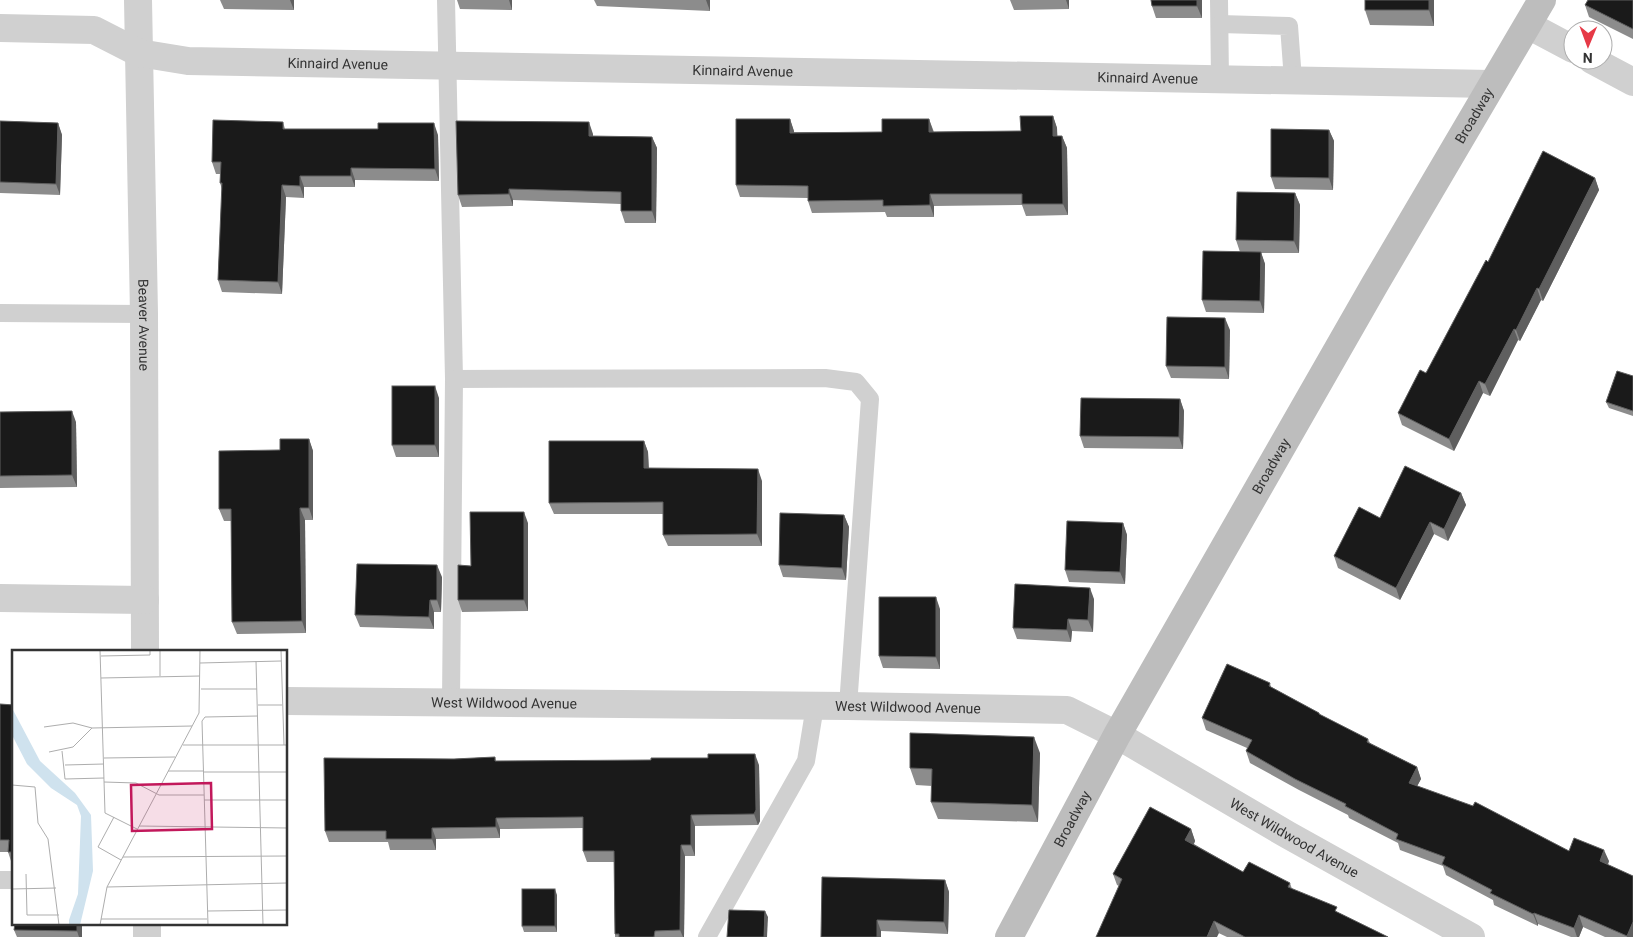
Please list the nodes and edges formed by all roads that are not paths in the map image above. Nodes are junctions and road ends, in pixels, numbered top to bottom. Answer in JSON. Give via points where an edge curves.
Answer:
{"nodes":[{"id":1,"x":138,"y":0,"type":"edge"},
{"id":2,"x":446,"y":0,"type":"edge"},
{"id":3,"x":1220,"y":0,"type":"edge"},
{"id":4,"x":1542,"y":0,"type":"edge"},
{"id":5,"x":1220,"y":24,"type":"junction"},
{"id":6,"x":1528,"y":25,"type":"junction"},
{"id":7,"x":0,"y":28,"type":"edge"},
{"id":8,"x":1563,"y":44,"type":"edge"},
{"id":9,"x":139,"y":53,"type":"junction"},
{"id":10,"x":446,"y":66,"type":"junction"},
{"id":11,"x":1611,"y":70,"type":"edge"},
{"id":12,"x":1220,"y":79,"type":"junction"},
{"id":13,"x":1293,"y":80,"type":"junction"},
{"id":14,"x":1633,"y":82,"type":"edge"},
{"id":15,"x":1491,"y":84,"type":"junction"},
{"id":16,"x":0,"y":313,"type":"edge"},
{"id":17,"x":144,"y":314,"type":"junction"},
{"id":18,"x":454,"y":379,"type":"junction"},
{"id":19,"x":0,"y":598,"type":"edge"},
{"id":20,"x":145,"y":600,"type":"junction"},
{"id":21,"x":145,"y":650,"type":"edge"},
{"id":22,"x":288,"y":701,"type":"edge"},
{"id":23,"x":451,"y":702,"type":"junction"},
{"id":24,"x":815,"y":706,"type":"junction"},
{"id":25,"x":848,"y":706,"type":"junction"},
{"id":26,"x":1117,"y":735,"type":"junction"},
{"id":27,"x":147,"y":924,"type":"edge"},
{"id":28,"x":147,"y":937,"type":"edge"},
{"id":29,"x":708,"y":937,"type":"edge"},
{"id":30,"x":1009,"y":937,"type":"edge"},
{"id":31,"x":1471,"y":937,"type":"edge"}],
"edges":[{"from":1,"to":9,"type":"street","name":"Beaver Avenue"},
{"from":2,"to":10,"type":"lane"},
{"from":3,"to":5,"type":"lane"},
{"from":4,"to":6,"type":"main road","name":"Broadway"},
{"from":5,"to":12,"type":"lane"},
{"from":5,"to":13,"type":"lane","via":[[1288,26]]},
{"from":6,"to":8,"type":"street"},
{"from":6,"to":15,"type":"main road","name":"Broadway"},
{"from":7,"to":9,"type":"street","name":"Kinnaird Avenue","via":[[94,30]]},
{"from":9,"to":10,"type":"street","name":"Kinnaird Avenue","via":[[188,62]]},
{"from":9,"to":17,"type":"street","name":"Beaver Avenue"},
{"from":10,"to":12,"type":"street","name":"Kinnaird Avenue"},
{"from":10,"to":18,"type":"lane"},
{"from":11,"to":14,"type":"street"},
{"from":12,"to":13,"type":"street","name":"Kinnaird Avenue"},
{"from":13,"to":15,"type":"street","name":"Kinnaird Avenue"},
{"from":15,"to":26,"type":"main road","name":"Broadway"},
{"from":16,"to":17,"type":"lane"},
{"from":17,"to":20,"type":"street","name":"Beaver Avenue"},
{"from":18,"to":23,"type":"lane"},
{"from":18,"to":25,"type":"lane","via":[[825,378],[856,382],[870,399]]},
{"from":19,"to":20,"type":"street"},
{"from":20,"to":21,"type":"street","name":"Beaver Avenue"},
{"from":22,"to":23,"type":"street","name":"West Wildwood Avenue"},
{"from":23,"to":24,"type":"street","name":"West Wildwood Avenue"},
{"from":24,"to":25,"type":"street","name":"West Wildwood Avenue"},
{"from":24,"to":29,"type":"lane","via":[[806,761]]},
{"from":25,"to":26,"type":"street","name":"West Wildwood Avenue","via":[[1067,710]]},
{"from":26,"to":30,"type":"main road","name":"Broadway"},
{"from":26,"to":31,"type":"street","name":"West Wildwood Avenue"},
{"from":27,"to":28,"type":"street"}]}
